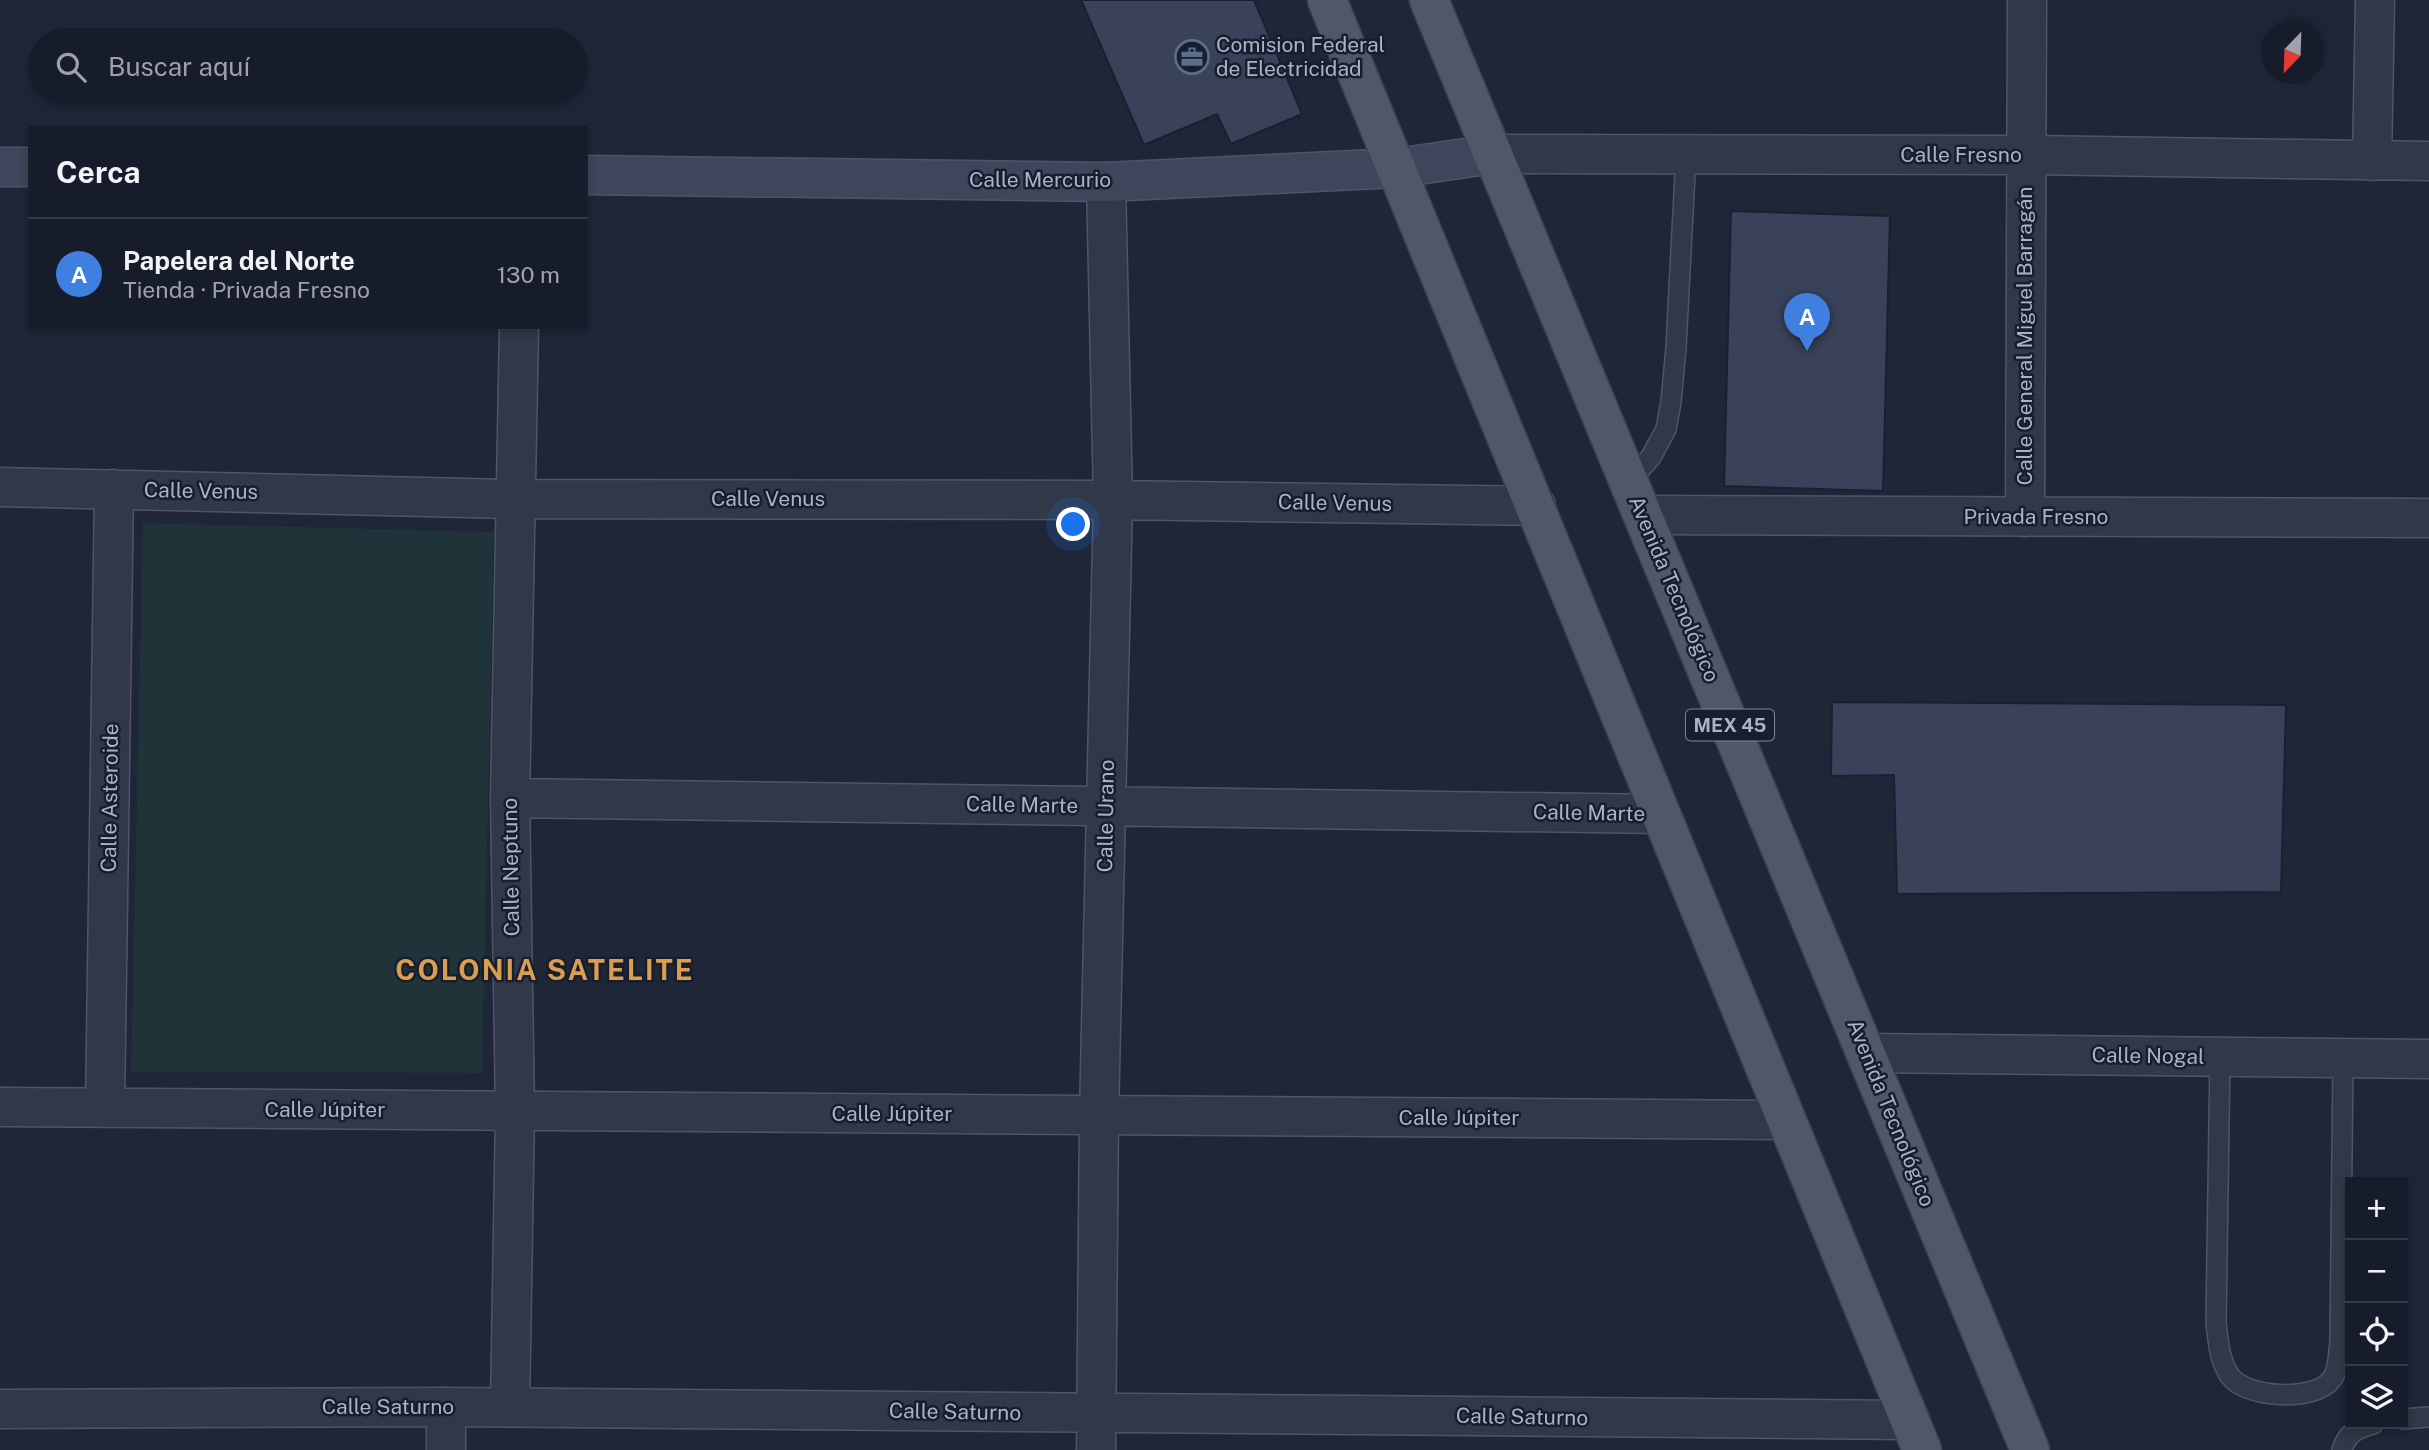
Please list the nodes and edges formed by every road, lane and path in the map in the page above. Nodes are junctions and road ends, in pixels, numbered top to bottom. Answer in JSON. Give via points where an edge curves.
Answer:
{"nodes":[{"id":1,"x":1327,"y":0,"type":"edge"},
{"id":2,"x":1429,"y":0,"type":"edge"},
{"id":3,"x":2027,"y":0,"type":"edge"},
{"id":4,"x":2375,"y":0,"type":"edge"},
{"id":5,"x":1493,"y":153,"type":"junction"},
{"id":6,"x":1686,"y":154,"type":"junction"},
{"id":7,"x":2025,"y":155,"type":"junction"},
{"id":8,"x":2372,"y":161,"type":"junction"},
{"id":9,"x":2429,"y":161,"type":"edge"},
{"id":10,"x":0,"y":167,"type":"edge"},
{"id":11,"x":28,"y":167,"type":"edge"},
{"id":12,"x":1397,"y":168,"type":"junction"},
{"id":13,"x":588,"y":175,"type":"edge"},
{"id":14,"x":1106,"y":182,"type":"junction"},
{"id":15,"x":519,"y":329,"type":"edge"},
{"id":16,"x":0,"y":487,"type":"edge"},
{"id":17,"x":114,"y":489,"type":"junction"},
{"id":18,"x":515,"y":499,"type":"junction"},
{"id":19,"x":1636,"y":499,"type":"junction"},
{"id":20,"x":1113,"y":500,"type":"junction"},
{"id":21,"x":1536,"y":506,"type":"junction"},
{"id":22,"x":2025,"y":517,"type":"junction"},
{"id":23,"x":2429,"y":518,"type":"edge"},
{"id":24,"x":510,"y":797,"type":"junction"},
{"id":25,"x":1106,"y":807,"type":"junction"},
{"id":26,"x":1660,"y":814,"type":"junction"},
{"id":27,"x":1866,"y":1053,"type":"junction"},
{"id":28,"x":2220,"y":1056,"type":"junction"},
{"id":29,"x":2343,"y":1058,"type":"junction"},
{"id":30,"x":2429,"y":1059,"type":"edge"},
{"id":31,"x":0,"y":1107,"type":"edge"},
{"id":32,"x":105,"y":1108,"type":"junction"},
{"id":33,"x":515,"y":1111,"type":"junction"},
{"id":34,"x":1099,"y":1115,"type":"junction"},
{"id":35,"x":1785,"y":1120,"type":"junction"},
{"id":36,"x":446,"y":1407,"type":"junction"},
{"id":37,"x":510,"y":1407,"type":"junction"},
{"id":38,"x":0,"y":1409,"type":"edge"},
{"id":39,"x":2429,"y":1417,"type":"edge"},
{"id":40,"x":2408,"y":1419,"type":"edge"},
{"id":41,"x":2358,"y":1429,"type":"edge"},
{"id":42,"x":1096,"y":1432,"type":"edge"},
{"id":43,"x":1916,"y":1435,"type":"edge"},
{"id":44,"x":446,"y":1450,"type":"edge"},
{"id":45,"x":2030,"y":1450,"type":"edge"},
{"id":46,"x":2342,"y":1450,"type":"edge"}],
"edges":[{"from":1,"to":12,"type":"main road"},
{"from":2,"to":5,"type":"main road","name":"Avenida Tecnológico","number":"MEX 45"},
{"from":3,"to":7,"type":"street","name":"Calle General Miguel Barragán"},
{"from":4,"to":8,"type":"street"},
{"from":5,"to":6,"type":"street","name":"Calle Fresno"},
{"from":5,"to":12,"type":"main road","name":"Calle Mercurio"},
{"from":5,"to":19,"type":"main road","name":"Avenida Tecnológico","number":"MEX 45"},
{"from":6,"to":7,"type":"street","name":"Calle Fresno"},
{"from":6,"to":19,"type":"lane","via":[[1671,402],[1666,429]]},
{"from":7,"to":8,"type":"street","name":"Calle Fresno"},
{"from":7,"to":22,"type":"street","name":"Calle General Miguel Barragán"},
{"from":8,"to":9,"type":"street","name":"Calle Fresno"},
{"from":10,"to":11,"type":"main road"},
{"from":12,"to":14,"type":"main road","name":"Calle Mercurio"},
{"from":12,"to":21,"type":"main road"},
{"from":13,"to":14,"type":"main road","name":"Calle Mercurio"},
{"from":14,"to":20,"type":"street","name":"Calle Urano"},
{"from":15,"to":18,"type":"street","name":"Calle Neptuno"},
{"from":16,"to":17,"type":"street","name":"Calle Venus"},
{"from":17,"to":18,"type":"street","name":"Calle Venus"},
{"from":17,"to":32,"type":"street","name":"Calle Asteroide"},
{"from":18,"to":20,"type":"street","name":"Calle Venus"},
{"from":18,"to":24,"type":"street","name":"Calle Neptuno"},
{"from":19,"to":22,"type":"street","name":"Privada Fresno"},
{"from":19,"to":27,"type":"main road","name":"Avenida Tecnológico","number":"MEX 45"},
{"from":20,"to":21,"type":"street","name":"Calle Venus"},
{"from":20,"to":25,"type":"street","name":"Calle Urano"},
{"from":21,"to":26,"type":"main road"},
{"from":22,"to":23,"type":"street","name":"Privada Fresno"},
{"from":24,"to":25,"type":"street","name":"Calle Marte"},
{"from":24,"to":33,"type":"street","name":"Calle Neptuno"},
{"from":25,"to":26,"type":"street","name":"Calle Marte"},
{"from":25,"to":34,"type":"street","name":"Calle Urano"},
{"from":26,"to":35,"type":"main road"},
{"from":27,"to":28,"type":"street","name":"Calle Nogal"},
{"from":27,"to":45,"type":"main road","name":"Avenida Tecnológico","number":"MEX 45"},
{"from":28,"to":29,"type":"street","name":"Calle Nogal"},
{"from":28,"to":29,"type":"lane","via":[[2216,1322],[2220,1352],[2230,1377],[2253,1391],[2272,1394],[2313,1391],[2332,1380],[2336,1369]]},
{"from":29,"to":30,"type":"street","name":"Calle Nogal"},
{"from":31,"to":32,"type":"street","name":"Calle Júpiter"},
{"from":32,"to":33,"type":"street","name":"Calle Júpiter"},
{"from":33,"to":34,"type":"street","name":"Calle Júpiter"},
{"from":33,"to":37,"type":"street","name":"Calle Neptuno"},
{"from":34,"to":35,"type":"street","name":"Calle Júpiter"},
{"from":34,"to":42,"type":"street","name":"Calle Urano"},
{"from":35,"to":43,"type":"main road"},
{"from":36,"to":37,"type":"street","name":"Calle Saturno"},
{"from":36,"to":38,"type":"street","name":"Calle Saturno"},
{"from":36,"to":44,"type":"street"},
{"from":37,"to":42,"type":"street","name":"Calle Saturno"},
{"from":39,"to":40,"type":"lane"},
{"from":41,"to":46,"type":"lane"},
{"from":42,"to":43,"type":"street","name":"Calle Saturno"}]}
